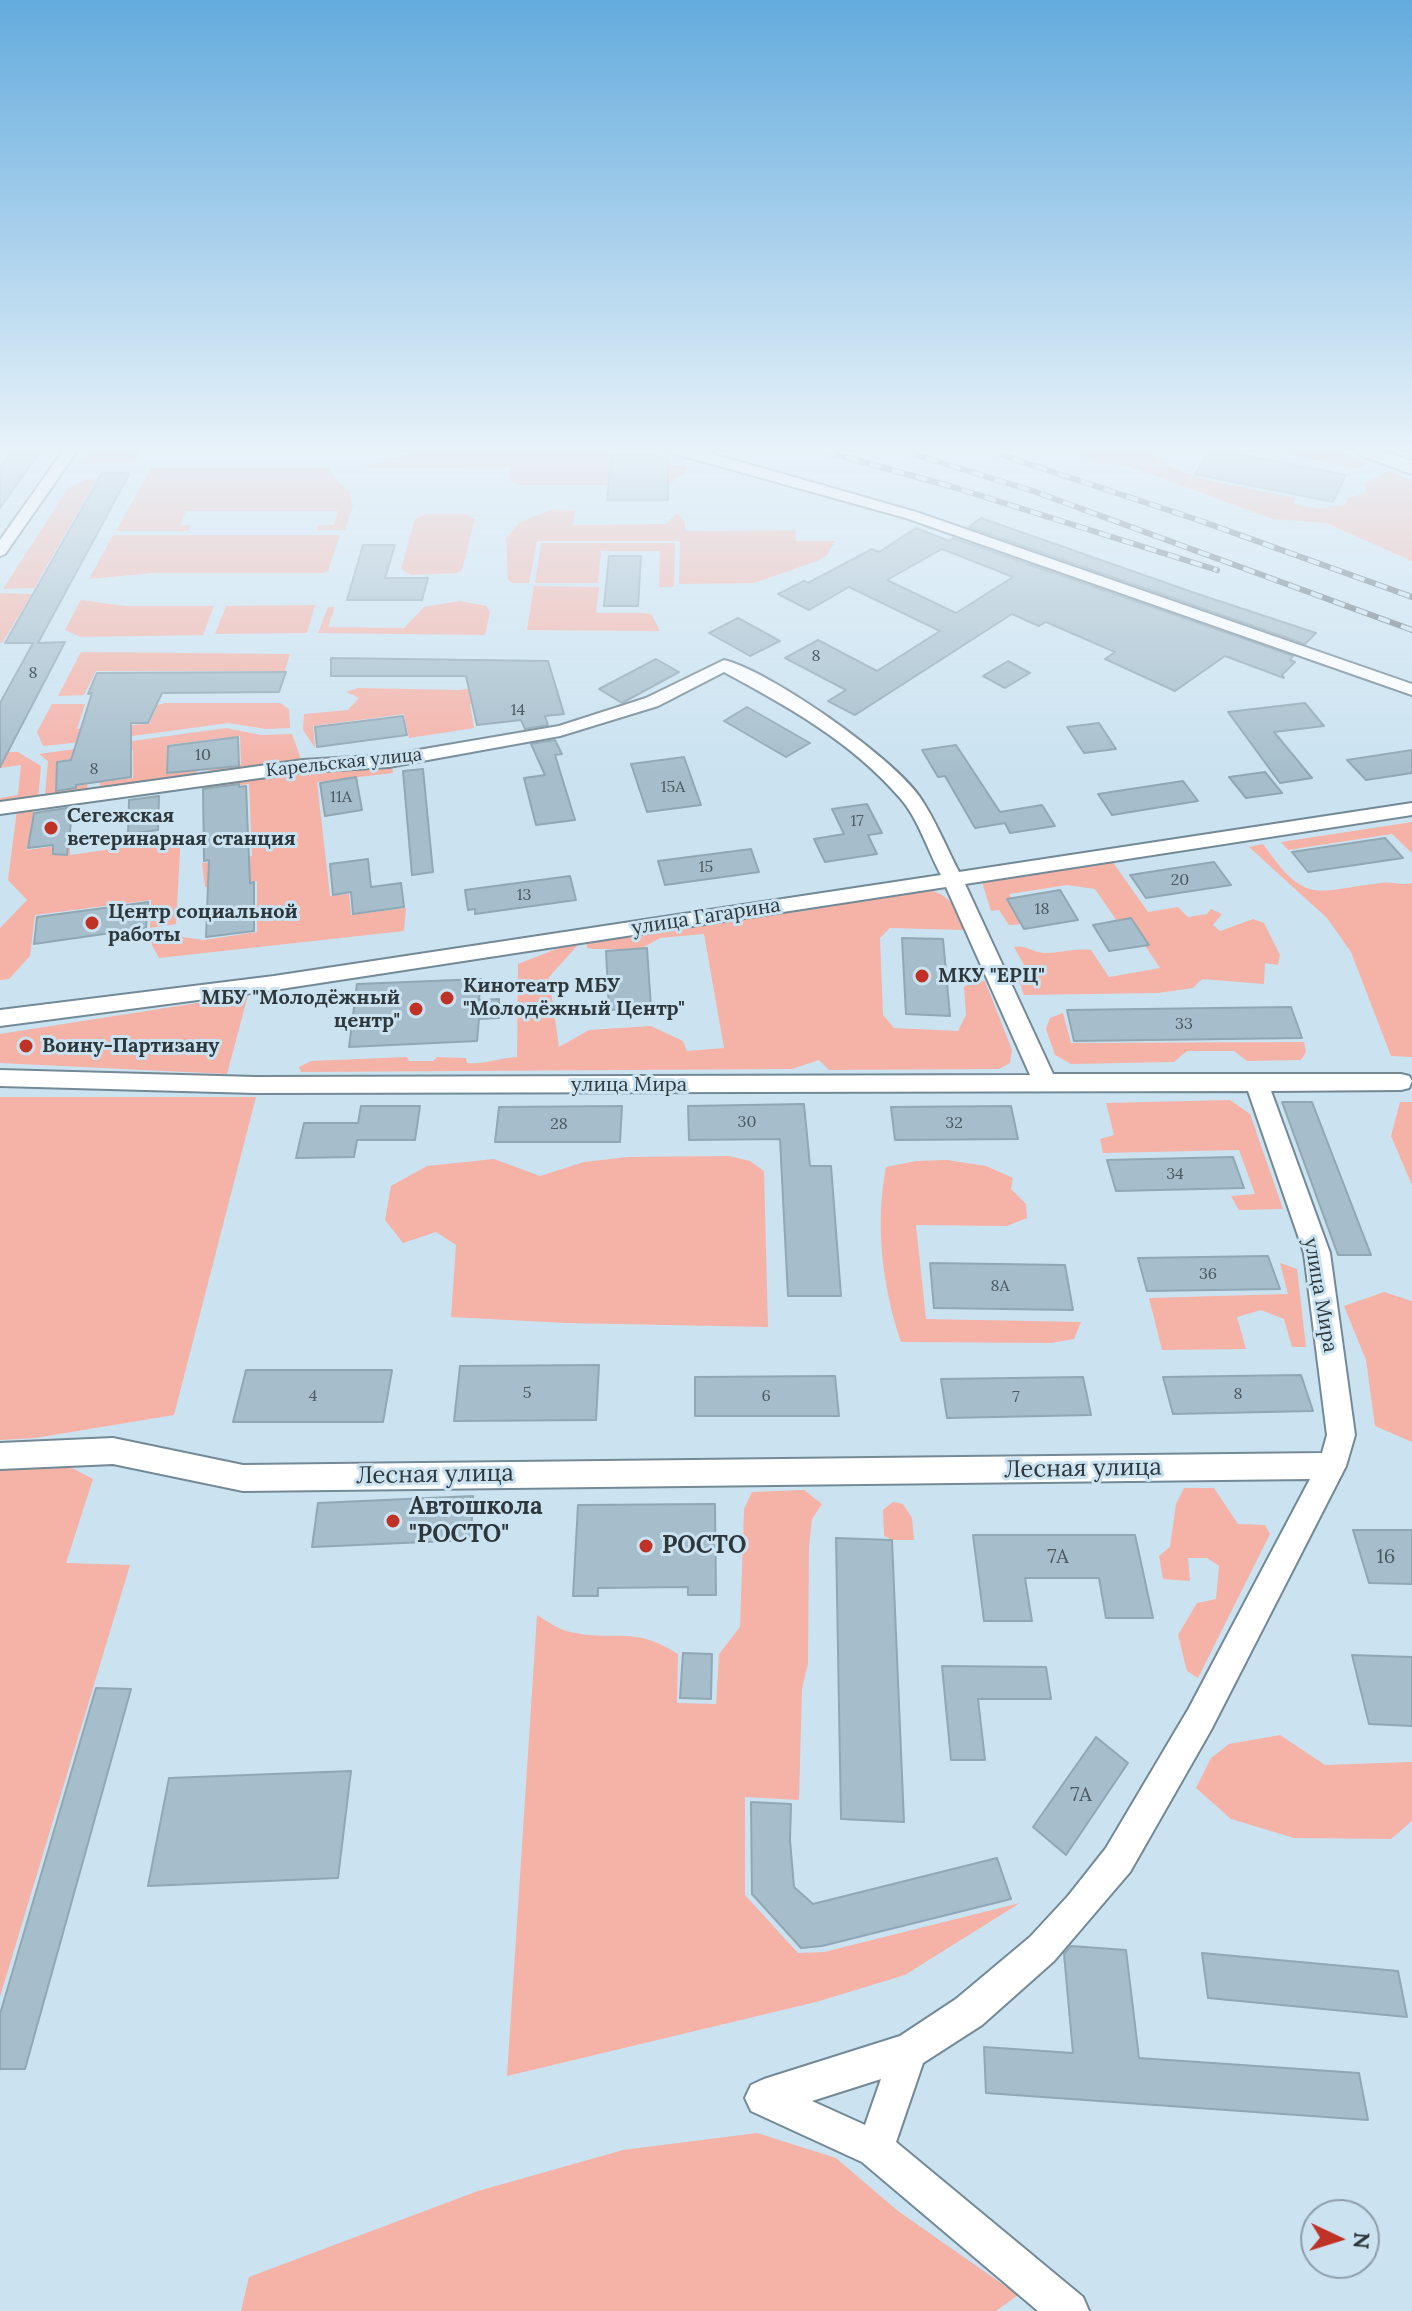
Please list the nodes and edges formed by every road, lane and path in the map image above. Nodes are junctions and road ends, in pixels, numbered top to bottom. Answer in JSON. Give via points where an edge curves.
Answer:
{"nodes":[{"id":1,"x":1037,"y":559,"type":"edge"},
{"id":2,"x":1412,"y":690,"type":"edge"},
{"id":3,"x":0,"y":808,"type":"edge"},
{"id":4,"x":1412,"y":809,"type":"edge"},
{"id":5,"x":953,"y":879,"type":"junction"},
{"id":6,"x":0,"y":1018,"type":"edge"},
{"id":7,"x":0,"y":1078,"type":"edge"},
{"id":8,"x":1401,"y":1082,"type":"dead end"},
{"id":9,"x":1257,"y":1083,"type":"junction"},
{"id":10,"x":1046,"y":1085,"type":"junction"},
{"id":11,"x":0,"y":1456,"type":"edge"},
{"id":12,"x":1332,"y":1466,"type":"junction"},
{"id":13,"x":909,"y":2051,"type":"junction"},
{"id":14,"x":875,"y":2149,"type":"junction"},
{"id":15,"x":1069,"y":2311,"type":"edge"}],
"edges":[{"from":1,"to":2,"type":"street"},
{"from":3,"to":5,"type":"street","name":"Карельская улица","via":[[303,766],[389,761],[560,731],[652,702],[724,665],[800,706],[860,749],[910,797]]},
{"from":4,"to":5,"type":"street","name":"улица Гагарина"},
{"from":5,"to":6,"type":"street","name":"улица Гагарина","via":[[274,983]]},
{"from":5,"to":10,"type":"street"},
{"from":7,"to":10,"type":"street","name":"улица Мира","via":[[255,1085]]},
{"from":8,"to":9,"type":"street","name":"улица Мира"},
{"from":9,"to":10,"type":"street","name":"улица Мира"},
{"from":9,"to":12,"type":"street","name":"улица Мира","via":[[1317,1253],[1341,1435]]},
{"from":11,"to":12,"type":"street","name":"Лесная улица","via":[[113,1451],[243,1478]]},
{"from":12,"to":13,"type":"street","via":[[1200,1719],[1118,1860],[1042,1949],[969,2012]]},
{"from":13,"to":14,"type":"street"},
{"from":13,"to":14,"type":"street","via":[[764,2098]]},
{"from":14,"to":15,"type":"street"}]}
